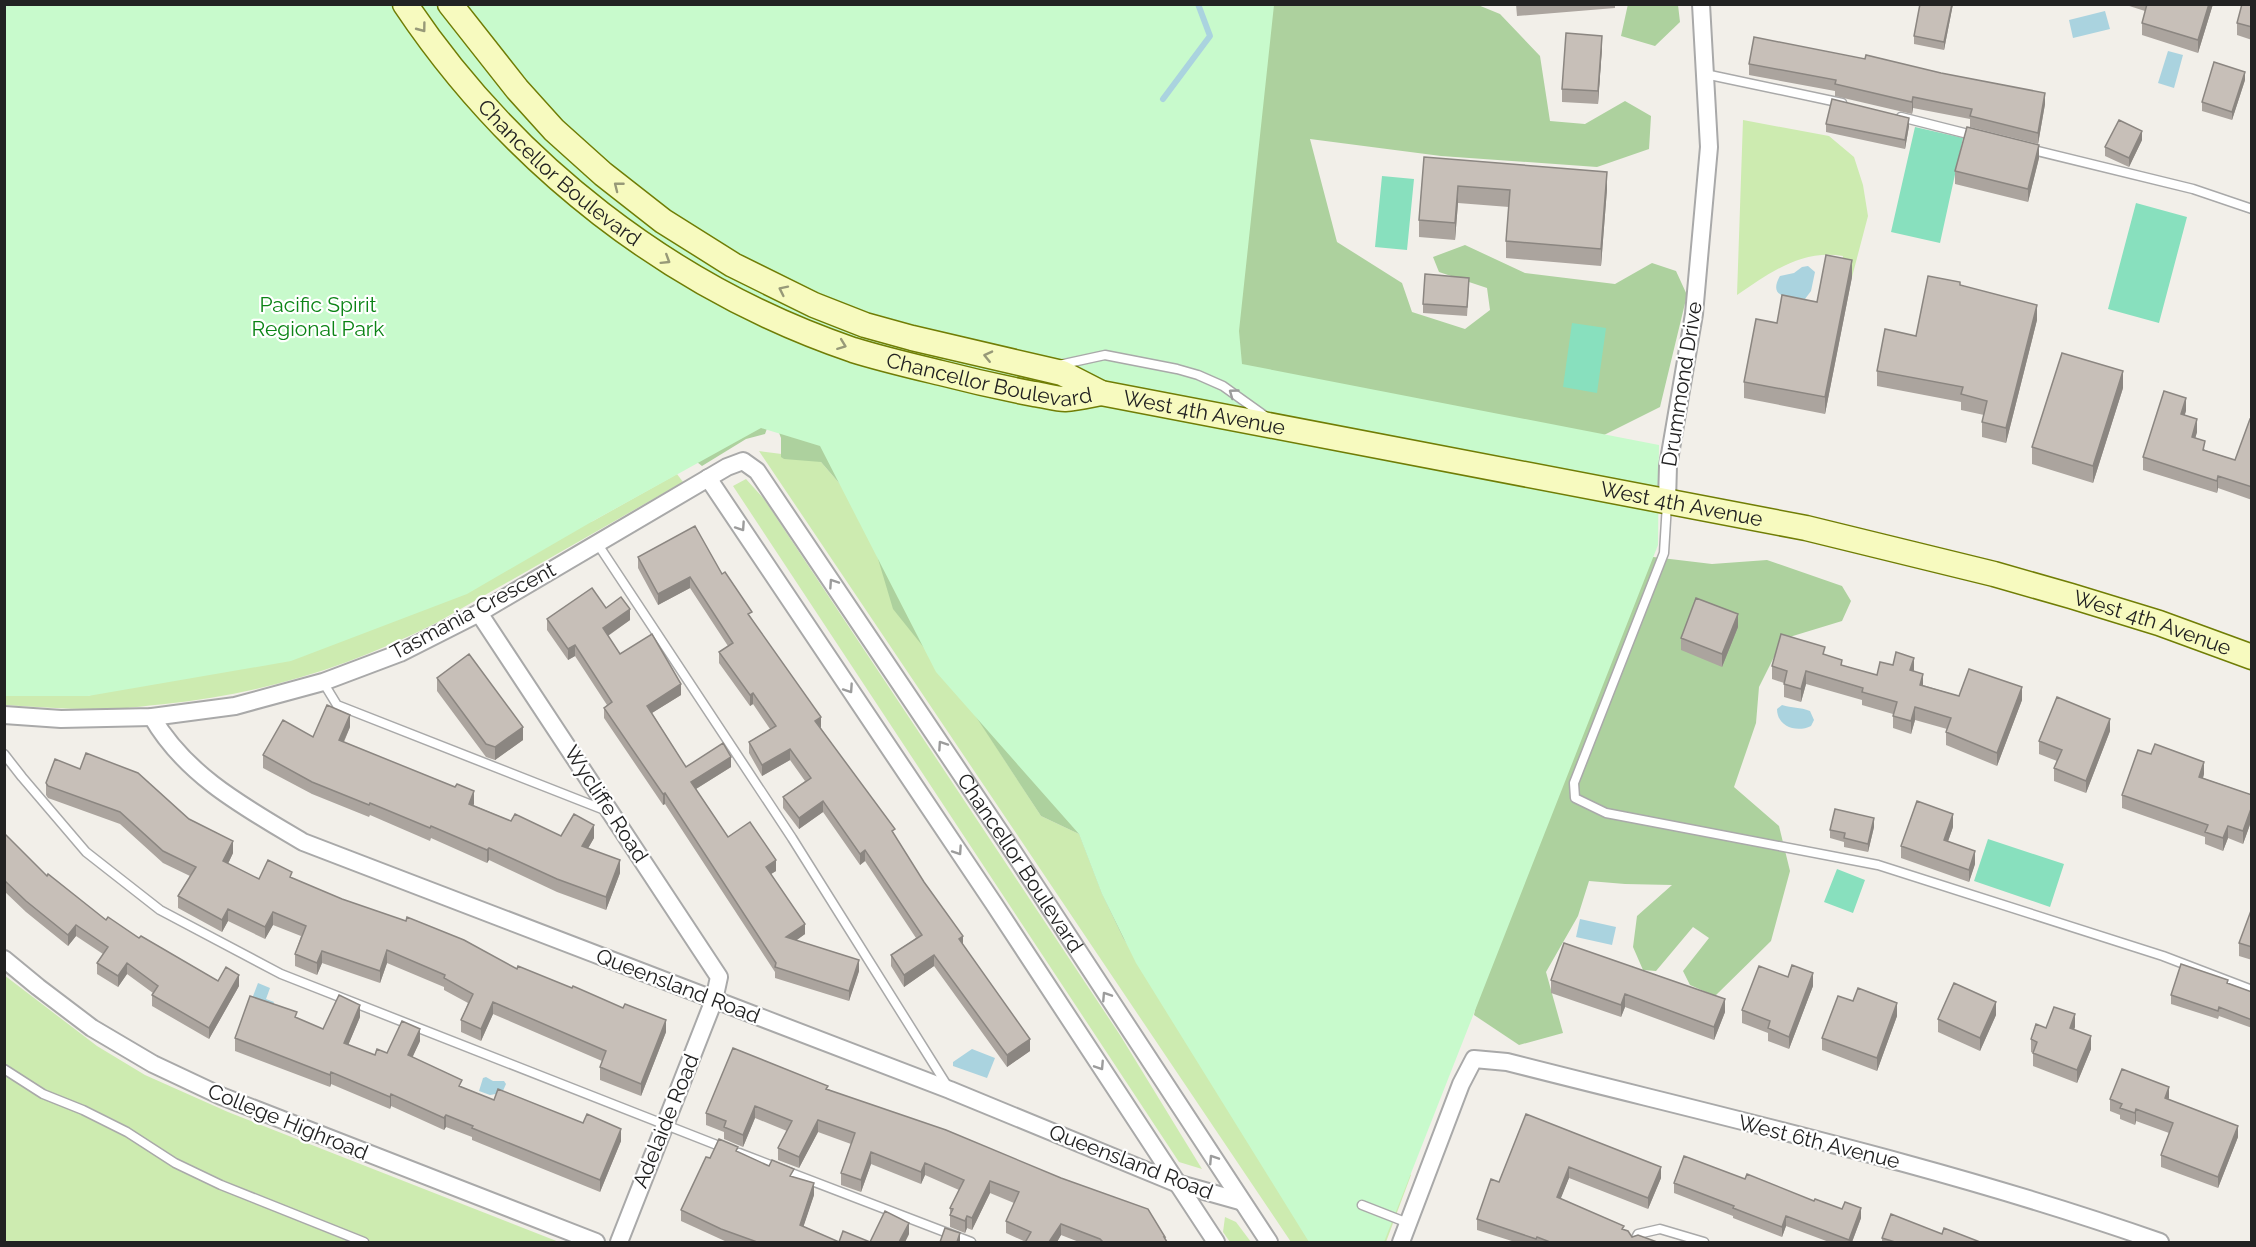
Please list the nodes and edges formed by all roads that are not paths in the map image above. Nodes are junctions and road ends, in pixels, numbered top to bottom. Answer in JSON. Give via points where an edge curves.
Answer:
{"nodes":[{"id":1,"x":405,"y":4,"type":"edge"},
{"id":2,"x":450,"y":4,"type":"edge"},
{"id":3,"x":1701,"y":4,"type":"edge"},
{"id":4,"x":1704,"y":74,"type":"junction"},
{"id":5,"x":1851,"y":105,"type":"edge"},
{"id":6,"x":1896,"y":116,"type":"edge"},
{"id":7,"x":1985,"y":138,"type":"edge"},
{"id":8,"x":2020,"y":146,"type":"edge"},
{"id":9,"x":2252,"y":209,"type":"edge"},
{"id":10,"x":1045,"y":369,"type":"junction"},
{"id":11,"x":1101,"y":393,"type":"junction"},
{"id":12,"x":1280,"y":427,"type":"junction"},
{"id":13,"x":743,"y":461,"type":"joint"},
{"id":14,"x":708,"y":478,"type":"junction"},
{"id":15,"x":1667,"y":501,"type":"junction"},
{"id":16,"x":597,"y":543,"type":"junction"},
{"id":17,"x":479,"y":613,"type":"junction"},
{"id":18,"x":2252,"y":657,"type":"edge"},
{"id":19,"x":323,"y":682,"type":"junction"},
{"id":20,"x":4,"y":715,"type":"edge"},
{"id":21,"x":152,"y":717,"type":"junction"},
{"id":22,"x":4,"y":754,"type":"edge"},
{"id":23,"x":612,"y":813,"type":"junction"},
{"id":24,"x":4,"y":959,"type":"edge"},
{"id":25,"x":2252,"y":990,"type":"edge"},
{"id":26,"x":714,"y":1000,"type":"junction"},
{"id":27,"x":4,"y":1069,"type":"edge"},
{"id":28,"x":950,"y":1090,"type":"junction"},
{"id":29,"x":664,"y":1124,"type":"junction"},
{"id":30,"x":1176,"y":1183,"type":"junction"},
{"id":31,"x":1240,"y":1201,"type":"junction"},
{"id":32,"x":1362,"y":1205,"type":"dead end"},
{"id":33,"x":1408,"y":1223,"type":"junction"},
{"id":34,"x":364,"y":1242,"type":"edge"},
{"id":35,"x":596,"y":1242,"type":"edge"},
{"id":36,"x":619,"y":1242,"type":"edge"},
{"id":37,"x":971,"y":1242,"type":"edge"},
{"id":38,"x":1216,"y":1242,"type":"edge"},
{"id":39,"x":1269,"y":1242,"type":"edge"},
{"id":40,"x":1401,"y":1242,"type":"edge"},
{"id":41,"x":1634,"y":1242,"type":"edge"},
{"id":42,"x":1704,"y":1242,"type":"edge"},
{"id":43,"x":2160,"y":1242,"type":"edge"}],
"edges":[{"from":1,"to":11,"type":"main road","name":"Chancellor Boulevard","one_way":true,"via":[[483,104],[573,193],[667,261],[736,300],[854,350],[911,366],[1065,399]]},
{"from":10,"to":2,"type":"main road","name":"Chancellor Boulevard","one_way":true,"via":[[865,325],[733,265],[663,221],[554,130]]},
{"from":3,"to":4,"type":"street","name":"Drummond Drive"},
{"from":4,"to":5,"type":"lane"},
{"from":4,"to":15,"type":"street","name":"Drummond Drive","via":[[1708,147],[1694,314],[1668,466]]},
{"from":6,"to":7,"type":"lane"},
{"from":8,"to":9,"type":"lane","via":[[2193,189]]},
{"from":10,"to":11,"type":"main road","name":"Chancellor Boulevard","via":[[1062,373]]},
{"from":12,"to":10,"type":"lane","one_way":true,"via":[[1223,386],[1177,369],[1105,355]]},
{"from":11,"to":12,"type":"main road","name":"West 4th Avenue"},
{"from":12,"to":15,"type":"main road","name":"West 4th Avenue"},
{"from":13,"to":14,"type":"street","name":"Tasmania Crescent"},
{"from":31,"to":13,"type":"street","name":"Chancellor Boulevard","one_way":true,"via":[[1001,834],[757,471]]},
{"from":14,"to":16,"type":"street","name":"Tasmania Crescent"},
{"from":14,"to":30,"type":"street","name":"Chancellor Boulevard","one_way":true},
{"from":15,"to":18,"type":"main road","name":"West 4th Avenue","via":[[1806,528],[1995,574],[2159,623]]},
{"from":15,"to":25,"type":"lane","name":"Drummond Drive","via":[[1665,553],[1574,783],[1575,798],[1606,813],[1878,865],[2163,956]]},
{"from":16,"to":17,"type":"street","name":"Tasmania Crescent"},
{"from":16,"to":28,"type":"lane","via":[[792,838]]},
{"from":17,"to":19,"type":"street","name":"Tasmania Crescent","via":[[400,653]]},
{"from":17,"to":23,"type":"street","name":"Wycliffe Road"},
{"from":19,"to":21,"type":"street","name":"Tasmania Crescent","via":[[235,706]]},
{"from":19,"to":23,"type":"lane","via":[[337,705]]},
{"from":20,"to":21,"type":"street","name":"Tasmania Crescent","via":[[61,719]]},
{"from":21,"to":26,"type":"street","name":"Queensland Road","via":[[182,757],[226,796],[303,842]]},
{"from":22,"to":29,"type":"lane","via":[[86,852],[160,910],[281,974]]},
{"from":23,"to":26,"type":"street","name":"Wycliffe Road","via":[[719,977]]},
{"from":24,"to":35,"type":"street","name":"College Highroad","via":[[92,1028],[153,1064],[221,1096]]},
{"from":26,"to":28,"type":"street","name":"Queensland Road"},
{"from":26,"to":29,"type":"street","name":"Adelaide Road"},
{"from":27,"to":34,"type":"lane","via":[[43,1094],[127,1132],[175,1163]]},
{"from":28,"to":30,"type":"street","name":"Queensland Road"},
{"from":29,"to":36,"type":"street","name":"Adelaide Road"},
{"from":29,"to":37,"type":"lane"},
{"from":30,"to":31,"type":"street","name":"Queensland Road"},
{"from":30,"to":38,"type":"street","name":"Chancellor Boulevard"},
{"from":31,"to":39,"type":"street","name":"Chancellor Boulevard"},
{"from":32,"to":33,"type":"lane"},
{"from":33,"to":40,"type":"street"},
{"from":33,"to":43,"type":"street","name":"West 6th Avenue","via":[[1474,1059],[1507,1062],[1822,1141],[2033,1200]]},
{"from":41,"to":42,"type":"lane","via":[[1638,1234],[1660,1229]]}]}
